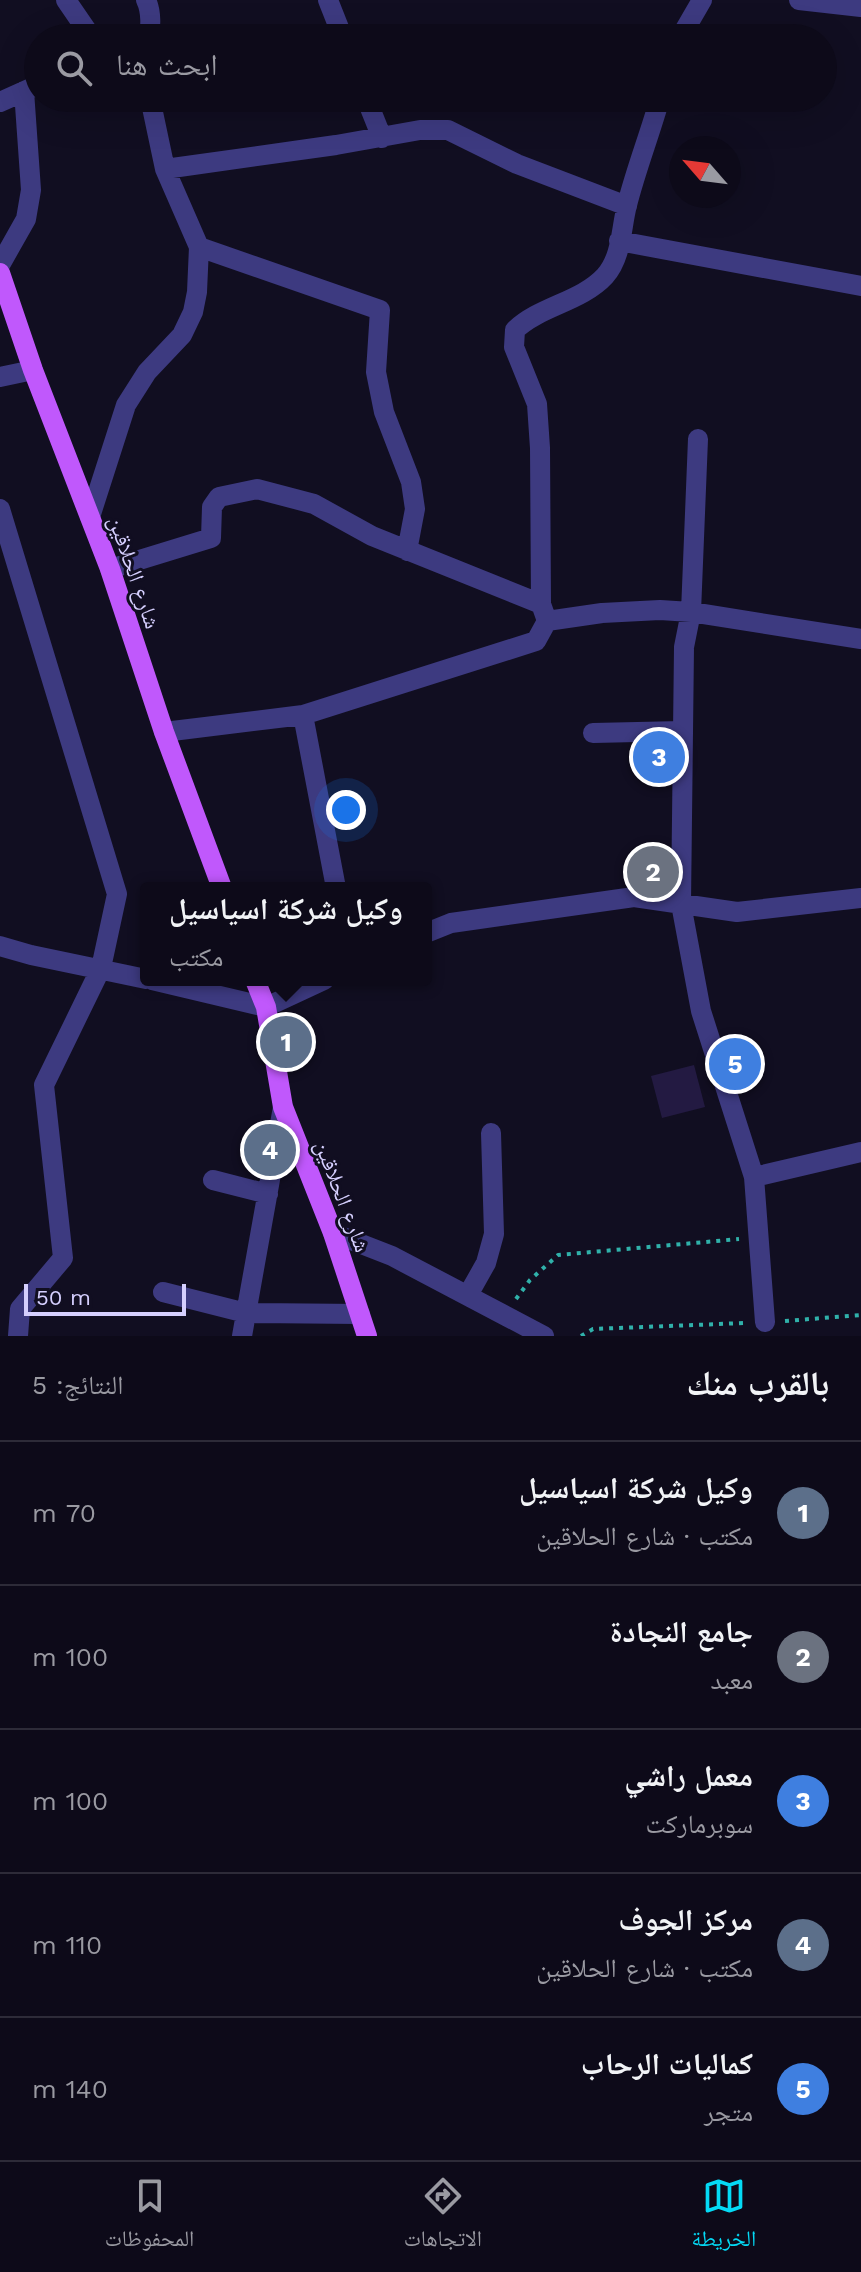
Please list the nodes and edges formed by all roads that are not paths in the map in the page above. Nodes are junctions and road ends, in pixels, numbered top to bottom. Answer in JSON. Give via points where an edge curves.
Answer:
{"nodes":[{"id":1,"x":66,"y":0,"type":"edge"},
{"id":2,"x":328,"y":0,"type":"edge"},
{"id":3,"x":702,"y":0,"type":"edge"},
{"id":4,"x":799,"y":0,"type":"edge"},
{"id":5,"x":150,"y":2,"type":"edge"},
{"id":6,"x":861,"y":7,"type":"edge"},
{"id":7,"x":82,"y":24,"type":"edge"},
{"id":8,"x":150,"y":24,"type":"edge"},
{"id":9,"x":337,"y":24,"type":"edge"},
{"id":10,"x":688,"y":24,"type":"edge"},
{"id":11,"x":24,"y":91,"type":"edge"},
{"id":12,"x":0,"y":102,"type":"edge"},
{"id":13,"x":31,"y":112,"type":"edge"},
{"id":14,"x":153,"y":112,"type":"edge"},
{"id":15,"x":372,"y":112,"type":"edge"},
{"id":16,"x":656,"y":112,"type":"edge"},
{"id":17,"x":382,"y":138,"type":"junction"},
{"id":18,"x":165,"y":169,"type":"junction"},
{"id":19,"x":627,"y":206,"type":"junction"},
{"id":20,"x":619,"y":241,"type":"junction"},
{"id":21,"x":199,"y":247,"type":"junction"},
{"id":22,"x":0,"y":265,"type":"edge"},
{"id":23,"x":0,"y":273,"type":"edge"},
{"id":24,"x":861,"y":286,"type":"edge"},
{"id":25,"x":33,"y":370,"type":"junction"},
{"id":26,"x":0,"y":377,"type":"edge"},
{"id":27,"x":698,"y":439,"type":"dead end"},
{"id":28,"x":0,"y":509,"type":"edge"},
{"id":29,"x":90,"y":517,"type":"junction"},
{"id":30,"x":407,"y":551,"type":"junction"},
{"id":31,"x":110,"y":569,"type":"junction"},
{"id":32,"x":544,"y":612,"type":"junction"},
{"id":33,"x":691,"y":612,"type":"junction"},
{"id":34,"x":861,"y":639,"type":"edge"},
{"id":35,"x":303,"y":715,"type":"junction"},
{"id":36,"x":682,"y":731,"type":"junction"},
{"id":37,"x":164,"y":732,"type":"junction"},
{"id":38,"x":593,"y":733,"type":"dead end"},
{"id":39,"x":220,"y":882,"type":"edge"},
{"id":40,"x":335,"y":882,"type":"edge"},
{"id":41,"x":861,"y":898,"type":"edge"},
{"id":42,"x":681,"y":904,"type":"junction"},
{"id":43,"x":432,"y":931,"type":"edge"},
{"id":44,"x":0,"y":946,"type":"edge"},
{"id":45,"x":101,"y":968,"type":"junction"},
{"id":46,"x":140,"y":978,"type":"edge"},
{"id":47,"x":177,"y":986,"type":"edge"},
{"id":48,"x":257,"y":986,"type":"edge"},
{"id":49,"x":311,"y":986,"type":"edge"},
{"id":50,"x":266,"y":1007,"type":"junction"},
{"id":51,"x":283,"y":1107,"type":"junction"},
{"id":52,"x":491,"y":1133,"type":"dead end"},
{"id":53,"x":861,"y":1152,"type":"edge"},
{"id":54,"x":754,"y":1177,"type":"junction"},
{"id":55,"x":213,"y":1180,"type":"dead end"},
{"id":56,"x":268,"y":1194,"type":"junction"},
{"id":57,"x":333,"y":1233,"type":"junction"},
{"id":58,"x":163,"y":1292,"type":"dead end"},
{"id":59,"x":468,"y":1295,"type":"junction"},
{"id":60,"x":246,"y":1313,"type":"junction"},
{"id":61,"x":360,"y":1314,"type":"junction"},
{"id":62,"x":765,"y":1322,"type":"road end"},
{"id":63,"x":533,"y":1334,"type":"edge"},
{"id":64,"x":18,"y":1336,"type":"edge"},
{"id":65,"x":242,"y":1336,"type":"edge"},
{"id":66,"x":367,"y":1336,"type":"edge"}],
"edges":[{"from":1,"to":7,"type":"street"},
{"from":2,"to":9,"type":"street"},
{"from":3,"to":10,"type":"street"},
{"from":4,"to":6,"type":"street"},
{"from":5,"to":8,"type":"street"},
{"from":11,"to":12,"type":"street"},
{"from":13,"to":22,"type":"street","via":[[26,219]]},
{"from":14,"to":18,"type":"street"},
{"from":15,"to":17,"type":"street"},
{"from":16,"to":19,"type":"street"},
{"from":17,"to":18,"type":"street"},
{"from":17,"to":19,"type":"street","via":[[448,130],[517,164]]},
{"from":18,"to":21,"type":"street"},
{"from":19,"to":20,"type":"street"},
{"from":20,"to":24,"type":"street"},
{"from":20,"to":32,"type":"street","via":[[604,277],[515,330],[514,347],[537,404]]},
{"from":21,"to":29,"type":"street","via":[[193,312],[182,335],[147,372],[126,405]]},
{"from":21,"to":30,"type":"street","via":[[380,310],[376,372],[415,509]]},
{"from":23,"to":25,"type":"main road","name":"شارع الحلاقين"},
{"from":25,"to":26,"type":"street"},
{"from":25,"to":29,"type":"main road","name":"شارع الحلاقين"},
{"from":27,"to":33,"type":"street"},
{"from":28,"to":45,"type":"street","via":[[117,894]]},
{"from":29,"to":31,"type":"main road","name":"شارع الحلاقين"},
{"from":30,"to":31,"type":"street","via":[[314,504],[257,489],[219,497],[212,507],[211,538]]},
{"from":30,"to":32,"type":"street"},
{"from":31,"to":37,"type":"main road","name":"شارع الحلاقين"},
{"from":32,"to":33,"type":"street"},
{"from":32,"to":35,"type":"street","via":[[536,641]]},
{"from":33,"to":34,"type":"street"},
{"from":33,"to":36,"type":"street","via":[[684,647]]},
{"from":35,"to":37,"type":"street"},
{"from":35,"to":40,"type":"street"},
{"from":36,"to":38,"type":"street"},
{"from":36,"to":42,"type":"street"},
{"from":37,"to":39,"type":"main road","name":"شارع الحلاقين"},
{"from":41,"to":42,"type":"street","via":[[737,912]]},
{"from":42,"to":43,"type":"street","via":[[634,897],[451,923]]},
{"from":42,"to":54,"type":"street","via":[[701,1011]]},
{"from":44,"to":45,"type":"street"},
{"from":45,"to":46,"type":"street"},
{"from":45,"to":64,"type":"street","via":[[44,1085],[63,1258],[20,1309]]},
{"from":47,"to":50,"type":"street"},
{"from":48,"to":50,"type":"main road","name":"شارع الحلاقين"},
{"from":49,"to":50,"type":"street"},
{"from":50,"to":51,"type":"main road","name":"شارع الحلاقين"},
{"from":51,"to":56,"type":"street"},
{"from":51,"to":57,"type":"main road","name":"شارع الحلاقين"},
{"from":52,"to":59,"type":"street","via":[[494,1234],[486,1263]]},
{"from":53,"to":54,"type":"street"},
{"from":54,"to":62,"type":"street"},
{"from":55,"to":56,"type":"street"},
{"from":56,"to":60,"type":"street"},
{"from":57,"to":59,"type":"street"},
{"from":57,"to":61,"type":"main road","name":"شارع الحلاقين"},
{"from":58,"to":60,"type":"street"},
{"from":59,"to":63,"type":"street"},
{"from":60,"to":61,"type":"street"},
{"from":60,"to":65,"type":"street"},
{"from":61,"to":66,"type":"main road","name":"شارع الحلاقين"}]}
